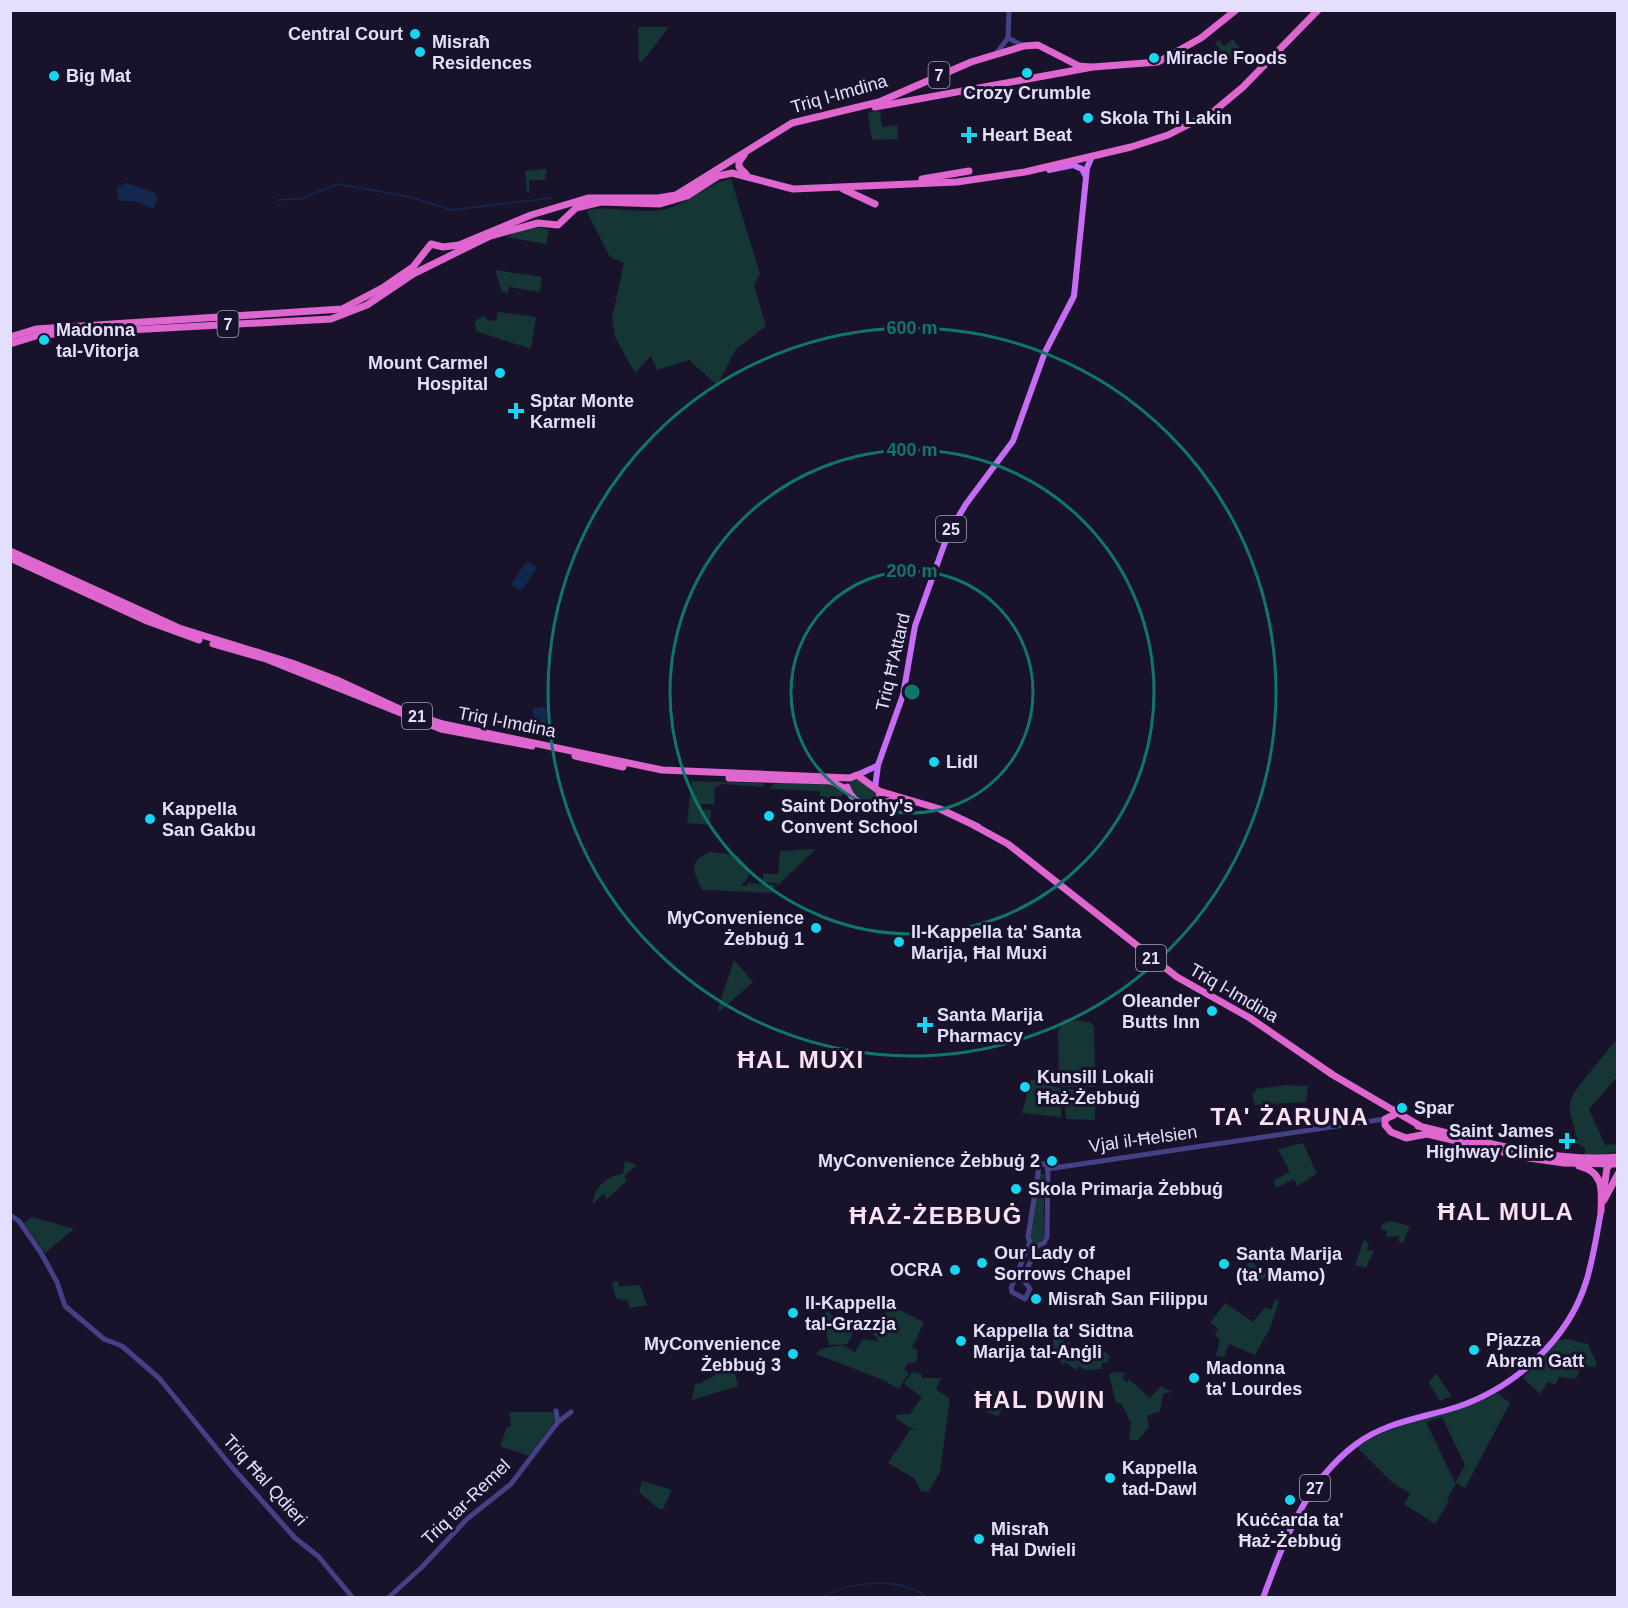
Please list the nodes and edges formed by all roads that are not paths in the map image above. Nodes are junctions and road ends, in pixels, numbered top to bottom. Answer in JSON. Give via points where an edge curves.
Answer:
{"nodes":[{"id":1,"x":1009,"y":10,"type":"edge"},
{"id":2,"x":1236,"y":10,"type":"edge"},
{"id":3,"x":1318,"y":10,"type":"edge"},
{"id":4,"x":1008,"y":38,"type":"junction"},
{"id":5,"x":1024,"y":46,"type":"junction"},
{"id":6,"x":994,"y":56,"type":"junction"},
{"id":7,"x":1092,"y":67,"type":"junction"},
{"id":8,"x":843,"y":112,"type":"junction"},
{"id":9,"x":756,"y":146,"type":"junction"},
{"id":10,"x":1092,"y":156,"type":"junction"},
{"id":11,"x":969,"y":171,"type":"dead end"},
{"id":12,"x":1025,"y":172,"type":"junction"},
{"id":13,"x":747,"y":174,"type":"junction"},
{"id":14,"x":1086,"y":181,"type":"junction"},
{"id":15,"x":856,"y":185,"type":"junction"},
{"id":16,"x":879,"y":186,"type":"junction"},
{"id":17,"x":813,"y":189,"type":"junction"},
{"id":18,"x":552,"y":209,"type":"junction"},
{"id":19,"x":562,"y":222,"type":"junction"},
{"id":20,"x":551,"y":225,"type":"junction"},
{"id":21,"x":443,"y":247,"type":"junction"},
{"id":22,"x":424,"y":251,"type":"junction"},
{"id":23,"x":444,"y":257,"type":"junction"},
{"id":24,"x":432,"y":264,"type":"junction"},
{"id":25,"x":10,"y":337,"type":"edge"},
{"id":26,"x":10,"y":344,"type":"edge"},
{"id":27,"x":10,"y":551,"type":"edge"},
{"id":28,"x":10,"y":558,"type":"edge"},
{"id":29,"x":878,"y":765,"type":"junction"},
{"id":30,"x":854,"y":777,"type":"junction"},
{"id":31,"x":877,"y":789,"type":"junction"},
{"id":32,"x":847,"y":790,"type":"junction"},
{"id":33,"x":881,"y":803,"type":"junction"},
{"id":34,"x":978,"y":827,"type":"junction"},
{"id":35,"x":1334,"y":1076,"type":"junction"},
{"id":36,"x":1382,"y":1102,"type":"junction"},
{"id":37,"x":1389,"y":1117,"type":"junction"},
{"id":38,"x":1369,"y":1124,"type":"junction"},
{"id":39,"x":1413,"y":1125,"type":"junction"},
{"id":40,"x":1422,"y":1127,"type":"junction"},
{"id":41,"x":1387,"y":1129,"type":"junction"},
{"id":42,"x":1415,"y":1136,"type":"junction"},
{"id":43,"x":1617,"y":1160,"type":"edge"},
{"id":44,"x":1564,"y":1163,"type":"junction"},
{"id":45,"x":1608,"y":1165,"type":"junction"},
{"id":46,"x":1046,"y":1169,"type":"junction"},
{"id":47,"x":1617,"y":1174,"type":"edge"},
{"id":48,"x":1617,"y":1180,"type":"edge"},
{"id":49,"x":1601,"y":1211,"type":"junction"},
{"id":50,"x":10,"y":1215,"type":"edge"},
{"id":51,"x":1030,"y":1242,"type":"junction"},
{"id":52,"x":1037,"y":1246,"type":"junction"},
{"id":53,"x":556,"y":1411,"type":"dead end"},
{"id":54,"x":571,"y":1412,"type":"dead end"},
{"id":55,"x":558,"y":1422,"type":"junction"},
{"id":56,"x":353,"y":1598,"type":"edge"},
{"id":57,"x":388,"y":1598,"type":"edge"},
{"id":58,"x":1263,"y":1598,"type":"edge"}],
"edges":[{"from":1,"to":4,"type":"street"},
{"from":2,"to":7,"type":"highway","via":[[1202,38],[1158,62]]},
{"from":3,"to":10,"type":"highway","number":"7","via":[[1214,112],[1168,135]]},
{"from":4,"to":5,"type":"street"},
{"from":4,"to":6,"type":"street"},
{"from":5,"to":6,"type":"highway","name":"Triq l-Imdina","number":"7"},
{"from":5,"to":7,"type":"highway","name":"Triq l-Imdina","number":"7","via":[[1041,47],[1079,66]]},
{"from":6,"to":8,"type":"highway","name":"Triq l-Imdina","number":"7","via":[[962,65],[879,102]]},
{"from":7,"to":8,"type":"highway"},
{"from":8,"to":9,"type":"highway","name":"Triq l-Imdina","number":"7","via":[[792,123]]},
{"from":9,"to":13,"type":"highway","via":[[738,162]]},
{"from":9,"to":18,"type":"highway","name":"Triq l-Imdina","number":"7","via":[[676,195],[588,198]]},
{"from":10,"to":12,"type":"highway","number":"7"},
{"from":10,"to":14,"type":"main road","number":"25"},
{"from":11,"to":15,"type":"highway"},
{"from":12,"to":14,"type":"main road","via":[[1073,165],[1082,168]]},
{"from":12,"to":16,"type":"highway","number":"7","via":[[957,182]]},
{"from":13,"to":17,"type":"highway","number":"7","via":[[783,187]]},
{"from":13,"to":19,"type":"highway","number":"7","via":[[718,176],[687,196],[660,204],[601,202],[576,208]]},
{"from":14,"to":29,"type":"main road","name":"Triq Ħ'Attard","number":"25","via":[[1076,286],[1068,312],[1045,352],[1013,441],[948,534],[915,626],[903,695]]},
{"from":15,"to":16,"type":"highway","number":"7"},
{"from":15,"to":17,"type":"highway","number":"7"},
{"from":16,"to":17,"type":"highway","via":[[873,194],[875,204],[847,189]]},
{"from":18,"to":19,"type":"highway","via":[[562,211]]},
{"from":18,"to":20,"type":"highway","via":[[546,218]]},
{"from":18,"to":21,"type":"highway","name":"Triq l-Imdina","number":"7","via":[[459,245]]},
{"from":19,"to":20,"type":"highway","number":"7"},
{"from":20,"to":23,"type":"highway","number":"7","via":[[538,223],[502,232]]},
{"from":21,"to":22,"type":"highway","name":"Triq l-Imdina","number":"7","via":[[431,244]]},
{"from":21,"to":23,"type":"highway"},
{"from":22,"to":24,"type":"highway","via":[[424,258]]},
{"from":22,"to":25,"type":"highway","number":"7","via":[[412,267],[384,287],[342,309],[36,329]]},
{"from":23,"to":24,"type":"highway","number":"7"},
{"from":24,"to":26,"type":"highway","number":"7","via":[[367,305],[331,319],[39,335]]},
{"from":27,"to":30,"type":"highway","name":"Triq l-Imdina","number":"21","via":[[179,628],[292,663],[443,724],[662,770]]},
{"from":28,"to":32,"type":"highway","name":"Triq l-Imdina","number":"21","via":[[147,621],[276,662],[441,729],[661,774],[831,781]]},
{"from":29,"to":30,"type":"main road"},
{"from":29,"to":31,"type":"main road","name":"Triq Ħ'Attard","number":"25"},
{"from":30,"to":31,"type":"highway","name":"Triq l-Imdina","number":"21"},
{"from":30,"to":32,"type":"highway","via":[[846,783]]},
{"from":31,"to":33,"type":"highway"},
{"from":31,"to":34,"type":"highway","name":"Triq l-Imdina","number":"21","via":[[940,809]]},
{"from":32,"to":33,"type":"highway","name":"Triq l-Imdina","number":"21","via":[[866,807],[874,809]]},
{"from":33,"to":34,"type":"highway","name":"Triq l-Imdina","number":"21","via":[[915,804]]},
{"from":34,"to":35,"type":"highway","name":"Triq l-Imdina","number":"21","via":[[1008,843],[1177,977],[1250,1018]]},
{"from":35,"to":36,"type":"highway","name":"Triq l-Imdina","number":"21"},
{"from":35,"to":37,"type":"highway","name":"Triq l-Imdina","number":"21","via":[[1382,1107]]},
{"from":36,"to":37,"type":"highway","name":"Triq l-Imdina","number":"21"},
{"from":36,"to":40,"type":"highway","name":"Triq l-Imdina"},
{"from":37,"to":38,"type":"street","name":"Vjal il-Ħelsien"},
{"from":37,"to":39,"type":"highway","name":"Triq l-Imdina"},
{"from":37,"to":41,"type":"highway","name":"Triq l-Imdina"},
{"from":38,"to":41,"type":"street","name":"Vjal il-Ħelsien"},
{"from":38,"to":46,"type":"street","name":"Vjal il-Ħelsien"},
{"from":39,"to":40,"type":"highway","name":"Triq l-Imdina"},
{"from":39,"to":42,"type":"highway"},
{"from":40,"to":43,"type":"highway","name":"Triq l-Imdina","via":[[1544,1155]]},
{"from":41,"to":42,"type":"highway","via":[[1403,1138]]},
{"from":42,"to":44,"type":"highway","via":[[1427,1134]]},
{"from":43,"to":45,"type":"highway"},
{"from":44,"to":45,"type":"highway"},
{"from":44,"to":49,"type":"highway","via":[[1587,1168],[1598,1177],[1602,1186]]},
{"from":45,"to":49,"type":"highway","number":"27"},
{"from":46,"to":51,"type":"street","via":[[1040,1166]]},
{"from":46,"to":52,"type":"street","via":[[1047,1237]]},
{"from":47,"to":49,"type":"highway","number":"27"},
{"from":48,"to":49,"type":"highway"},
{"from":49,"to":58,"type":"main road","number":"27","via":[[1586,1283],[1556,1337],[1521,1373],[1497,1389],[1456,1407],[1386,1427],[1345,1454],[1298,1511]]},
{"from":50,"to":56,"type":"street","name":"Triq Ħal Qdieri","via":[[19,1221],[41,1253],[65,1306],[159,1378],[231,1467],[295,1538],[318,1556]]},
{"from":51,"to":52,"type":"street"},
{"from":51,"to":52,"type":"street","via":[[1011,1289],[1025,1299],[1030,1289],[1023,1279]]},
{"from":53,"to":55,"type":"street"},
{"from":54,"to":55,"type":"street","name":"Triq tar-Remel"},
{"from":55,"to":57,"type":"street","name":"Triq tar-Remel","via":[[511,1484],[467,1519]]}]}
